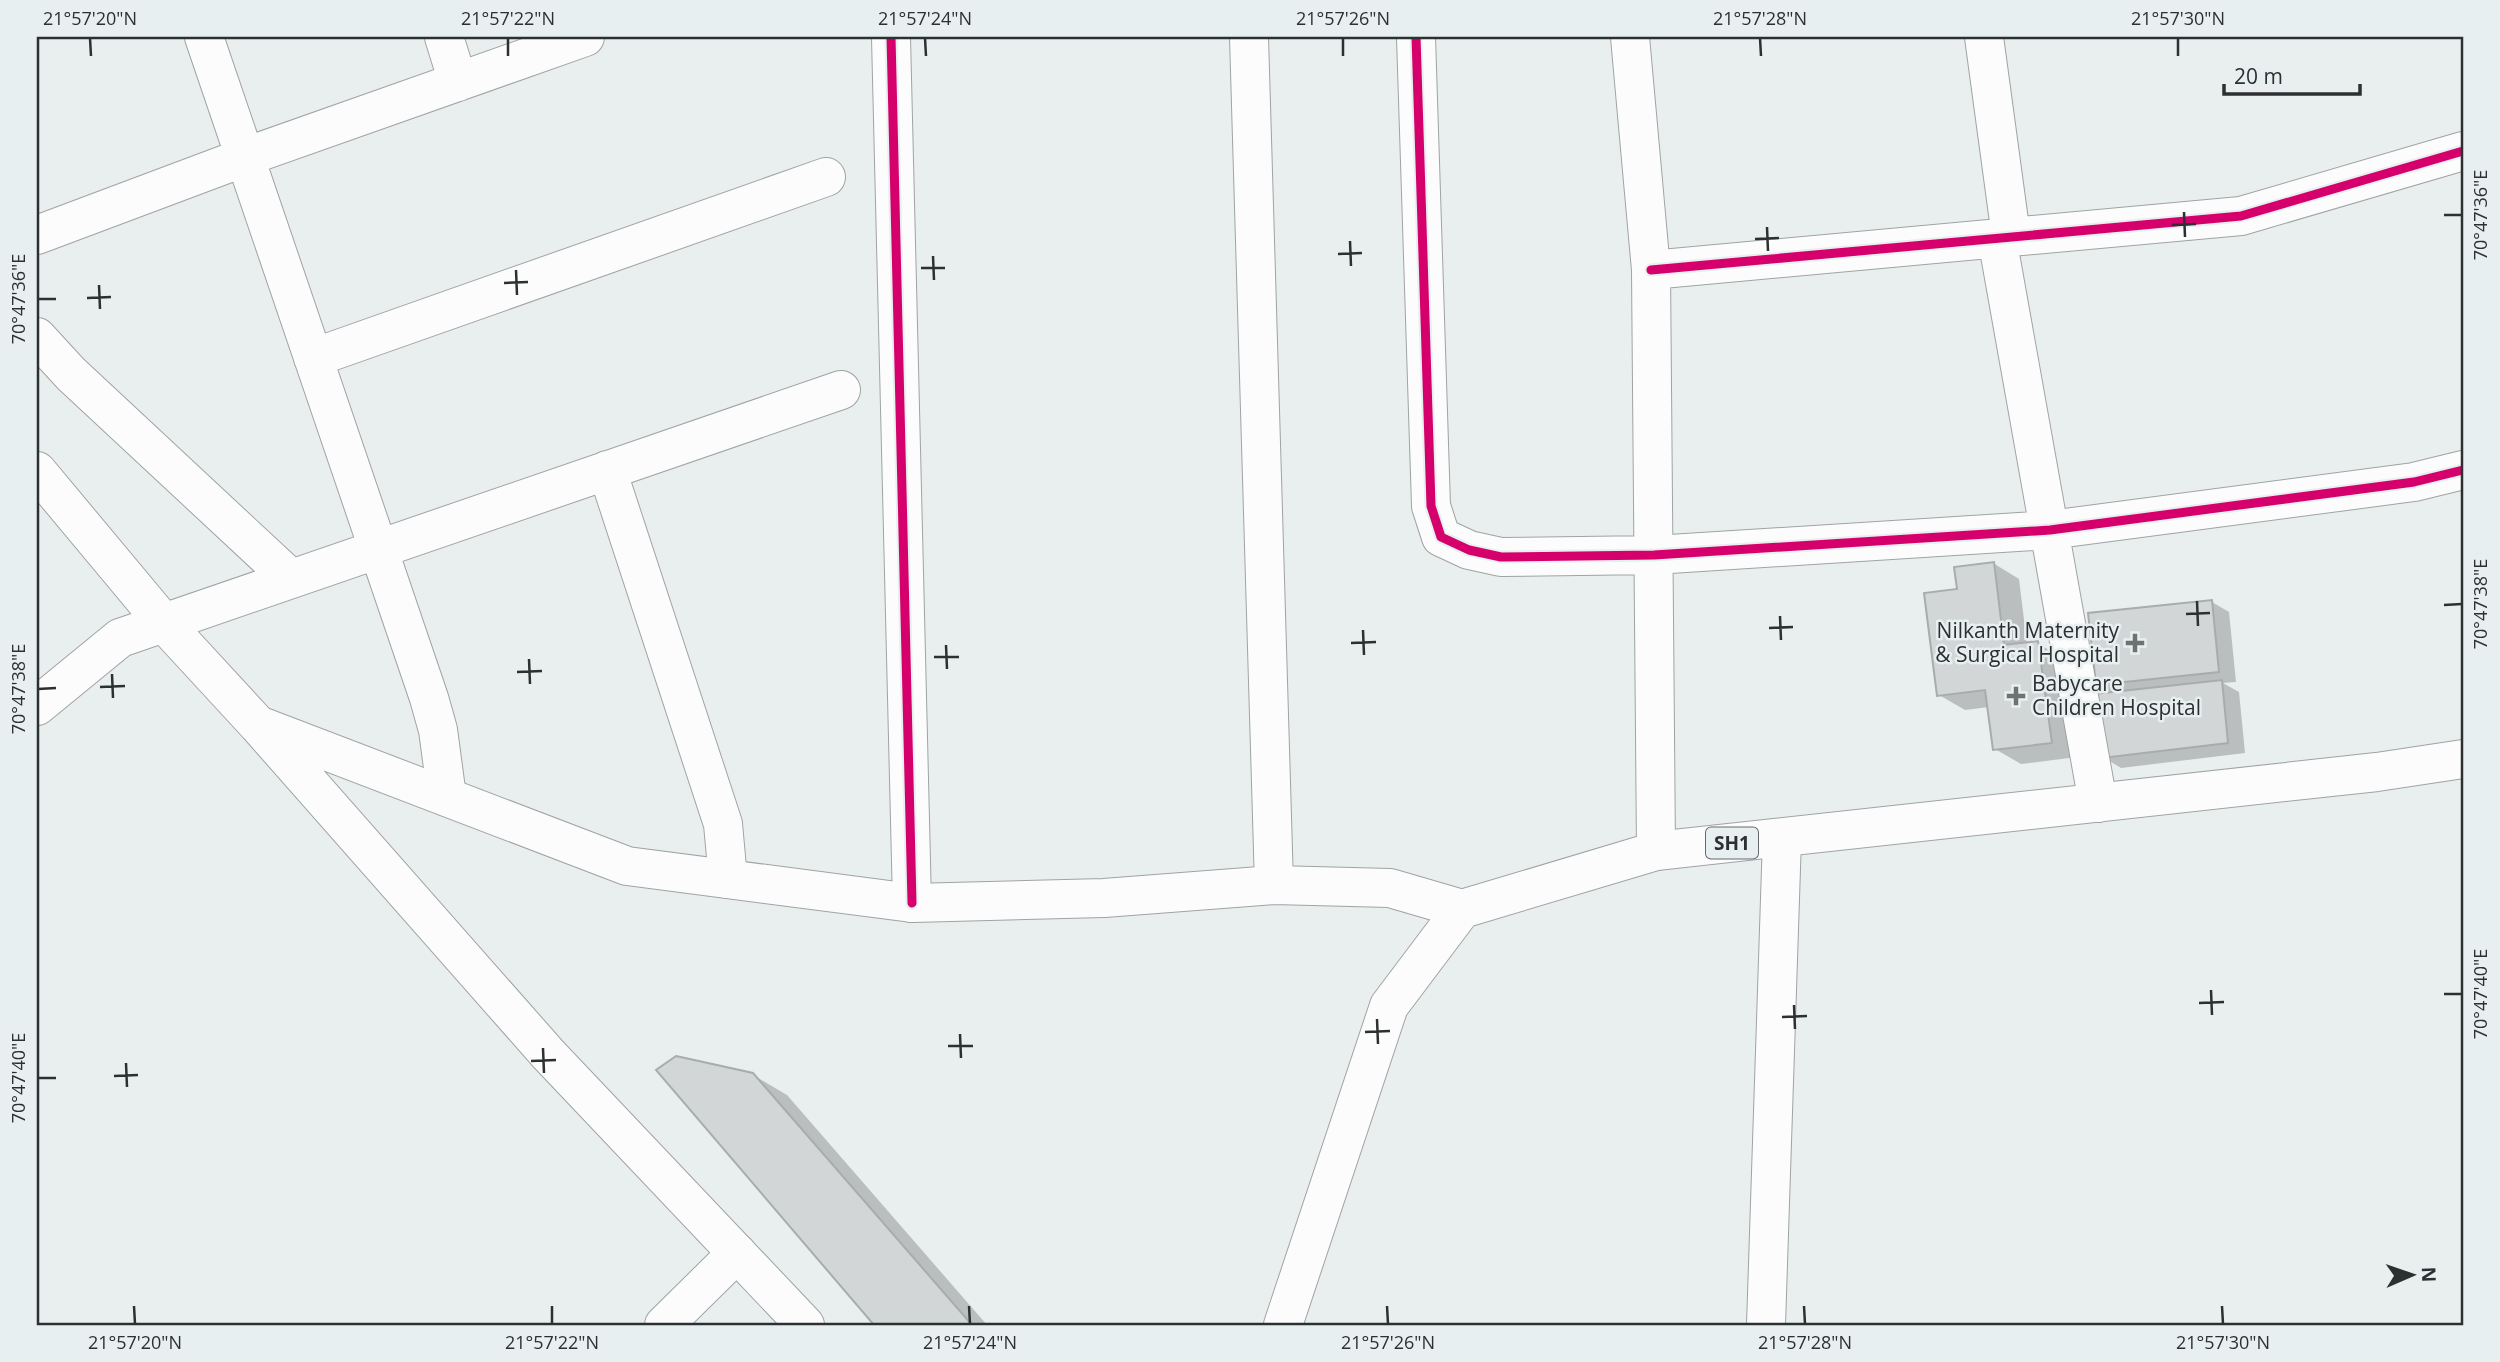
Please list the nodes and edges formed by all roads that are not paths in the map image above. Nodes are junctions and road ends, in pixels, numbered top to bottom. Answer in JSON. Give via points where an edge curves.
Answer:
{"nodes":[{"id":1,"x":204,"y":37,"type":"edge"},
{"id":2,"x":444,"y":37,"type":"edge"},
{"id":3,"x":585,"y":37,"type":"edge"},
{"id":4,"x":891,"y":37,"type":"edge"},
{"id":5,"x":1249,"y":37,"type":"edge"},
{"id":6,"x":1416,"y":37,"type":"edge"},
{"id":7,"x":1630,"y":37,"type":"edge"},
{"id":8,"x":1984,"y":37,"type":"edge"},
{"id":9,"x":458,"y":82,"type":"junction"},
{"id":10,"x":2463,"y":151,"type":"edge"},
{"id":11,"x":245,"y":157,"type":"junction"},
{"id":12,"x":826,"y":177,"type":"dead end"},
{"id":13,"x":37,"y":235,"type":"edge"},
{"id":14,"x":2004,"y":237,"type":"junction"},
{"id":15,"x":1651,"y":270,"type":"junction"},
{"id":16,"x":37,"y":337,"type":"edge"},
{"id":17,"x":313,"y":358,"type":"junction"},
{"id":18,"x":841,"y":390,"type":"dead end"},
{"id":19,"x":607,"y":470,"type":"junction"},
{"id":20,"x":2463,"y":470,"type":"edge"},
{"id":21,"x":37,"y":471,"type":"edge"},
{"id":22,"x":2050,"y":530,"type":"junction"},
{"id":23,"x":379,"y":548,"type":"junction"},
{"id":24,"x":1654,"y":555,"type":"junction"},
{"id":25,"x":290,"y":578,"type":"junction"},
{"id":26,"x":163,"y":622,"type":"junction"},
{"id":27,"x":37,"y":706,"type":"edge"},
{"id":28,"x":258,"y":725,"type":"junction"},
{"id":29,"x":2463,"y":760,"type":"edge"},
{"id":30,"x":447,"y":797,"type":"junction"},
{"id":31,"x":2098,"y":803,"type":"junction"},
{"id":32,"x":1782,"y":838,"type":"junction"},
{"id":33,"x":1656,"y":851,"type":"junction"},
{"id":34,"x":729,"y":878,"type":"junction"},
{"id":35,"x":1274,"y":885,"type":"junction"},
{"id":36,"x":912,"y":903,"type":"junction"},
{"id":37,"x":1462,"y":909,"type":"junction"},
{"id":38,"x":737,"y":1253,"type":"junction"},
{"id":39,"x":664,"y":1325,"type":"edge"},
{"id":40,"x":805,"y":1325,"type":"edge"},
{"id":41,"x":1283,"y":1325,"type":"edge"},
{"id":42,"x":1766,"y":1325,"type":"edge"}],
"edges":[{"from":1,"to":11,"type":"street"},
{"from":2,"to":9,"type":"street"},
{"from":3,"to":9,"type":"street"},
{"from":4,"to":36,"type":"street"},
{"from":5,"to":35,"type":"street"},
{"from":6,"to":24,"type":"street","via":[[1431,506],[1441,537],[1501,557]]},
{"from":7,"to":15,"type":"street"},
{"from":8,"to":14,"type":"street"},
{"from":9,"to":11,"type":"street"},
{"from":10,"to":14,"type":"street","via":[[2241,216]]},
{"from":11,"to":13,"type":"street"},
{"from":11,"to":17,"type":"street"},
{"from":12,"to":17,"type":"street"},
{"from":14,"to":15,"type":"street"},
{"from":14,"to":22,"type":"street"},
{"from":15,"to":24,"type":"street"},
{"from":16,"to":25,"type":"street"},
{"from":17,"to":23,"type":"street"},
{"from":18,"to":19,"type":"street"},
{"from":19,"to":23,"type":"street"},
{"from":19,"to":34,"type":"street","via":[[723,824]]},
{"from":20,"to":22,"type":"street","via":[[2414,482]]},
{"from":21,"to":26,"type":"street"},
{"from":22,"to":24,"type":"street"},
{"from":22,"to":31,"type":"street"},
{"from":23,"to":25,"type":"street"},
{"from":23,"to":30,"type":"street","via":[[438,730]]},
{"from":24,"to":33,"type":"street"},
{"from":25,"to":26,"type":"street"},
{"from":26,"to":27,"type":"street","via":[[120,638]]},
{"from":26,"to":28,"type":"street"},
{"from":28,"to":30,"type":"street"},
{"from":28,"to":38,"type":"street","via":[[548,1054]]},
{"from":29,"to":31,"type":"street","number":"SH1"},
{"from":30,"to":34,"type":"street","via":[[626,866]]},
{"from":31,"to":32,"type":"street","number":"SH1"},
{"from":32,"to":33,"type":"street","number":"SH1"},
{"from":32,"to":42,"type":"street"},
{"from":33,"to":37,"type":"street","number":"SH1"},
{"from":34,"to":36,"type":"street"},
{"from":35,"to":36,"type":"street","via":[[1104,898]]},
{"from":35,"to":37,"type":"street","via":[[1390,888]]},
{"from":37,"to":41,"type":"street","via":[[1389,1006]]},
{"from":38,"to":39,"type":"street"},
{"from":38,"to":40,"type":"street"}]}
